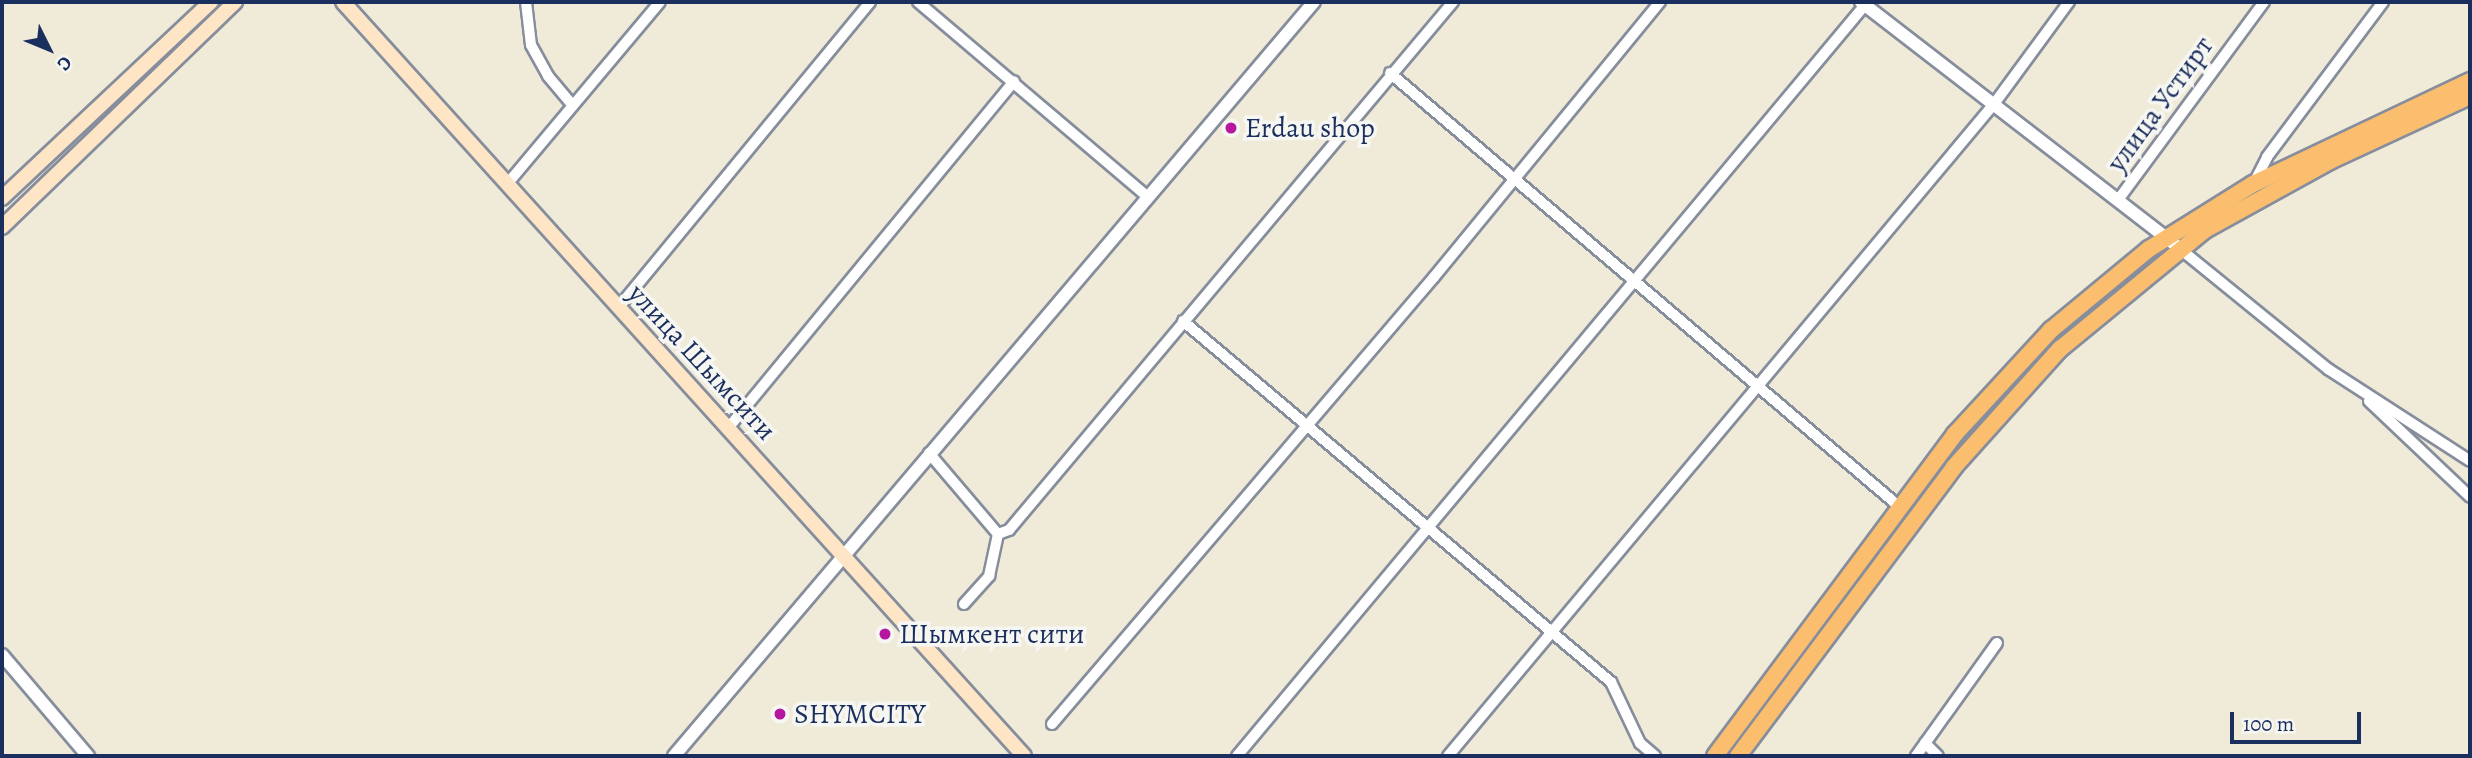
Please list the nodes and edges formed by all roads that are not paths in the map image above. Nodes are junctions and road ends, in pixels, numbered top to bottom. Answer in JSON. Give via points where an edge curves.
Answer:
{"nodes":[{"id":1,"x":211,"y":2,"type":"edge"},
{"id":2,"x":235,"y":2,"type":"edge"},
{"id":3,"x":343,"y":2,"type":"edge"},
{"id":4,"x":526,"y":2,"type":"edge"},
{"id":5,"x":660,"y":2,"type":"edge"},
{"id":6,"x":870,"y":2,"type":"edge"},
{"id":7,"x":918,"y":2,"type":"edge"},
{"id":8,"x":1314,"y":2,"type":"edge"},
{"id":9,"x":1453,"y":2,"type":"edge"},
{"id":10,"x":1660,"y":2,"type":"edge"},
{"id":11,"x":2069,"y":2,"type":"edge"},
{"id":12,"x":2264,"y":2,"type":"edge"},
{"id":13,"x":2383,"y":2,"type":"edge"},
{"id":14,"x":1863,"y":3,"type":"edge"},
{"id":15,"x":1390,"y":74,"type":"junction"},
{"id":16,"x":1014,"y":81,"type":"junction"},
{"id":17,"x":2470,"y":81,"type":"edge"},
{"id":18,"x":2470,"y":96,"type":"edge"},
{"id":19,"x":571,"y":103,"type":"junction"},
{"id":20,"x":1994,"y":104,"type":"junction"},
{"id":21,"x":1514,"y":180,"type":"junction"},
{"id":22,"x":508,"y":183,"type":"junction"},
{"id":23,"x":2253,"y":184,"type":"junction"},
{"id":24,"x":1148,"y":197,"type":"junction"},
{"id":25,"x":2,"y":198,"type":"edge"},
{"id":26,"x":2118,"y":200,"type":"junction"},
{"id":27,"x":2,"y":227,"type":"edge"},
{"id":28,"x":2172,"y":243,"type":"junction"},
{"id":29,"x":1635,"y":280,"type":"junction"},
{"id":30,"x":618,"y":308,"type":"junction"},
{"id":31,"x":1183,"y":321,"type":"junction"},
{"id":32,"x":2350,"y":383,"type":"junction"},
{"id":33,"x":1759,"y":384,"type":"junction"},
{"id":34,"x":1306,"y":426,"type":"junction"},
{"id":35,"x":729,"y":427,"type":"junction"},
{"id":36,"x":929,"y":453,"type":"junction"},
{"id":37,"x":2470,"y":461,"type":"edge"},
{"id":38,"x":2470,"y":497,"type":"edge"},
{"id":39,"x":1901,"y":508,"type":"junction"},
{"id":40,"x":1426,"y":529,"type":"junction"},
{"id":41,"x":998,"y":534,"type":"junction"},
{"id":42,"x":843,"y":555,"type":"junction"},
{"id":43,"x":964,"y":604,"type":"dead end"},
{"id":44,"x":1550,"y":635,"type":"junction"},
{"id":45,"x":1997,"y":643,"type":"dead end"},
{"id":46,"x":2,"y":655,"type":"edge"},
{"id":47,"x":1052,"y":724,"type":"dead end"},
{"id":48,"x":1925,"y":743,"type":"junction"},
{"id":49,"x":88,"y":756,"type":"edge"},
{"id":50,"x":674,"y":756,"type":"edge"},
{"id":51,"x":1024,"y":756,"type":"edge"},
{"id":52,"x":1237,"y":756,"type":"edge"},
{"id":53,"x":1448,"y":756,"type":"edge"},
{"id":54,"x":1655,"y":756,"type":"edge"},
{"id":55,"x":1715,"y":756,"type":"edge"},
{"id":56,"x":1738,"y":756,"type":"edge"},
{"id":57,"x":1916,"y":756,"type":"edge"},
{"id":58,"x":1938,"y":756,"type":"edge"}],
"edges":[{"from":1,"to":25,"type":"main road"},
{"from":2,"to":27,"type":"main road"},
{"from":3,"to":22,"type":"main road","name":"улица Шымсити"},
{"from":4,"to":19,"type":"street","via":[[531,46]]},
{"from":5,"to":19,"type":"street"},
{"from":6,"to":30,"type":"street"},
{"from":7,"to":16,"type":"street"},
{"from":8,"to":24,"type":"street"},
{"from":9,"to":15,"type":"street"},
{"from":10,"to":21,"type":"street"},
{"from":11,"to":20,"type":"street"},
{"from":12,"to":26,"type":"street","name":"улица Устирт"},
{"from":13,"to":23,"type":"street","via":[[2267,157]]},
{"from":14,"to":20,"type":"street"},
{"from":14,"to":29,"type":"street"},
{"from":15,"to":21,"type":"street"},
{"from":15,"to":31,"type":"street"},
{"from":16,"to":24,"type":"street"},
{"from":16,"to":35,"type":"street"},
{"from":17,"to":23,"type":"highway"},
{"from":18,"to":28,"type":"highway","via":[[2330,161]]},
{"from":19,"to":22,"type":"street"},
{"from":20,"to":26,"type":"street"},
{"from":20,"to":33,"type":"street"},
{"from":21,"to":29,"type":"street"},
{"from":21,"to":34,"type":"street"},
{"from":22,"to":30,"type":"main road","name":"улица Шымсити"},
{"from":23,"to":28,"type":"highway"},
{"from":24,"to":36,"type":"street"},
{"from":26,"to":28,"type":"street"},
{"from":28,"to":32,"type":"street"},
{"from":28,"to":39,"type":"highway","via":[[2096,292],[2026,355],[1955,434]]},
{"from":28,"to":56,"type":"highway","via":[[2060,349],[1971,447]]},
{"from":29,"to":33,"type":"street"},
{"from":29,"to":40,"type":"street"},
{"from":30,"to":35,"type":"main road","name":"улица Шымсити"},
{"from":31,"to":34,"type":"street"},
{"from":31,"to":41,"type":"street","via":[[1009,530]]},
{"from":32,"to":37,"type":"street"},
{"from":32,"to":38,"type":"street"},
{"from":33,"to":39,"type":"street"},
{"from":33,"to":44,"type":"street"},
{"from":34,"to":40,"type":"street"},
{"from":34,"to":47,"type":"street"},
{"from":35,"to":42,"type":"main road","name":"улица Шымсити"},
{"from":36,"to":41,"type":"street"},
{"from":36,"to":42,"type":"street"},
{"from":39,"to":55,"type":"highway"},
{"from":40,"to":44,"type":"street"},
{"from":40,"to":52,"type":"street"},
{"from":41,"to":43,"type":"street","via":[[989,576]]},
{"from":42,"to":50,"type":"street"},
{"from":42,"to":51,"type":"main road","name":"улица Шымсити"},
{"from":44,"to":53,"type":"street"},
{"from":44,"to":54,"type":"street","via":[[1611,682],[1640,743]]},
{"from":45,"to":48,"type":"street"},
{"from":46,"to":49,"type":"street"},
{"from":48,"to":57,"type":"street"},
{"from":48,"to":58,"type":"street"}]}
